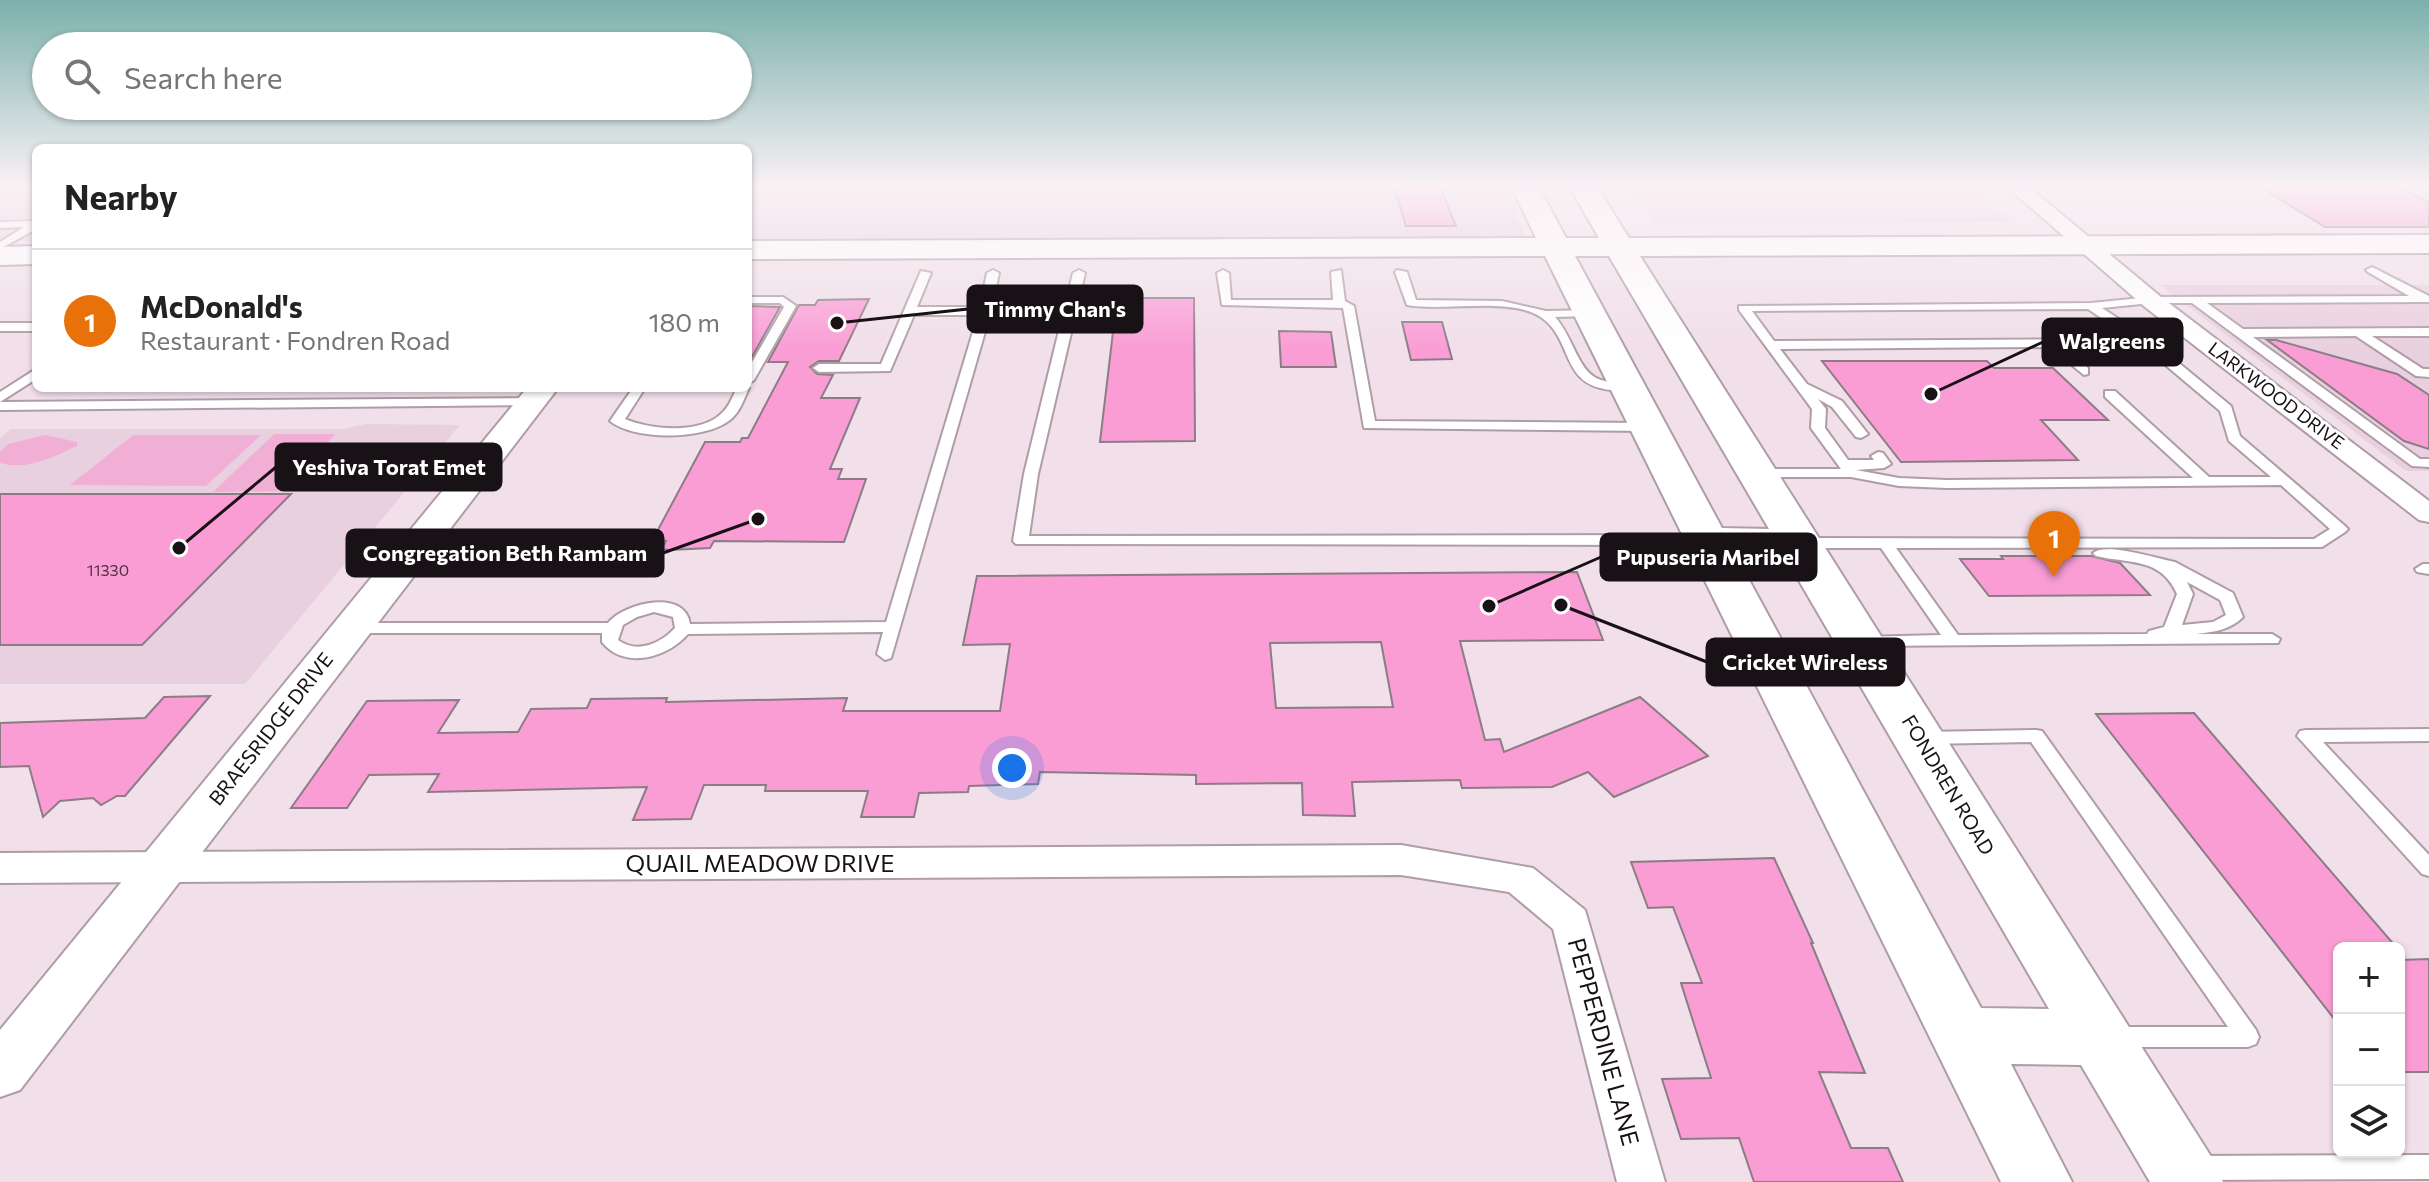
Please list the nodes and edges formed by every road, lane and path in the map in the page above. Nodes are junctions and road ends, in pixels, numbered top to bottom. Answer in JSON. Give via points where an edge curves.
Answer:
{"nodes":[{"id":1,"x":1552,"y":239,"type":"edge"},
{"id":2,"x":1614,"y":239,"type":"edge"},
{"id":3,"x":2079,"y":239,"type":"edge"},
{"id":4,"x":2429,"y":244,"type":"edge"},
{"id":5,"x":2085,"y":245,"type":"junction"},
{"id":6,"x":752,"y":250,"type":"edge"},
{"id":7,"x":32,"y":255,"type":"edge"},
{"id":8,"x":0,"y":256,"type":"edge"},
{"id":9,"x":1563,"y":259,"type":"junction"},
{"id":10,"x":1626,"y":259,"type":"junction"},
{"id":11,"x":1083,"y":261,"type":"junction"},
{"id":12,"x":2115,"y":270,"type":"junction"},
{"id":13,"x":1337,"y":272,"type":"junction"},
{"id":14,"x":1401,"y":272,"type":"junction"},
{"id":15,"x":752,"y":273,"type":"edge"},
{"id":16,"x":925,"y":273,"type":"junction"},
{"id":17,"x":993,"y":273,"type":"junction"},
{"id":18,"x":1223,"y":273,"type":"junction"},
{"id":19,"x":0,"y":279,"type":"edge"},
{"id":20,"x":32,"y":279,"type":"edge"},
{"id":21,"x":2427,"y":289,"type":"edge"},
{"id":22,"x":752,"y":300,"type":"edge"},
{"id":23,"x":2151,"y":300,"type":"junction"},
{"id":24,"x":2195,"y":300,"type":"junction"},
{"id":25,"x":1339,"y":303,"type":"junction"},
{"id":26,"x":2091,"y":306,"type":"junction"},
{"id":27,"x":910,"y":311,"type":"junction"},
{"id":28,"x":985,"y":311,"type":"junction"},
{"id":29,"x":1590,"y":312,"type":"junction"},
{"id":30,"x":1546,"y":314,"type":"junction"},
{"id":31,"x":0,"y":327,"type":"edge"},
{"id":32,"x":32,"y":327,"type":"edge"},
{"id":33,"x":2358,"y":332,"type":"junction"},
{"id":34,"x":2429,"y":332,"type":"edge"},
{"id":35,"x":2239,"y":333,"type":"junction"},
{"id":36,"x":2147,"y":343,"type":"junction"},
{"id":37,"x":2054,"y":344,"type":"junction"},
{"id":38,"x":1771,"y":345,"type":"junction"},
{"id":39,"x":819,"y":368,"type":"dead end"},
{"id":40,"x":2084,"y":371,"type":"dead end"},
{"id":41,"x":752,"y":373,"type":"edge"},
{"id":42,"x":2429,"y":373,"type":"edge"},
{"id":43,"x":32,"y":376,"type":"edge"},
{"id":44,"x":1799,"y":383,"type":"junction"},
{"id":45,"x":1628,"y":388,"type":"junction"},
{"id":46,"x":167,"y":392,"type":"edge"},
{"id":47,"x":212,"y":392,"type":"edge"},
{"id":48,"x":444,"y":392,"type":"edge"},
{"id":49,"x":636,"y":392,"type":"edge"},
{"id":50,"x":741,"y":392,"type":"edge"},
{"id":51,"x":2110,"y":394,"type":"dead end"},
{"id":52,"x":538,"y":395,"type":"edge"},
{"id":53,"x":0,"y":398,"type":"edge"},
{"id":54,"x":435,"y":402,"type":"junction"},
{"id":55,"x":154,"y":403,"type":"junction"},
{"id":56,"x":200,"y":403,"type":"junction"},
{"id":57,"x":0,"y":406,"type":"edge"},
{"id":58,"x":1648,"y":427,"type":"junction"},
{"id":59,"x":1861,"y":434,"type":"dead end"},
{"id":60,"x":1878,"y":456,"type":"dead end"},
{"id":61,"x":2429,"y":463,"type":"edge"},
{"id":62,"x":1848,"y":469,"type":"junction"},
{"id":63,"x":1757,"y":473,"type":"junction"},
{"id":64,"x":2283,"y":481,"type":"junction"},
{"id":65,"x":2206,"y":482,"type":"junction"},
{"id":66,"x":2429,"y":514,"type":"edge"},
{"id":67,"x":1706,"y":540,"type":"junction"},
{"id":68,"x":1799,"y":543,"type":"junction"},
{"id":69,"x":1888,"y":548,"type":"junction"},
{"id":70,"x":2151,"y":560,"type":"junction"},
{"id":71,"x":893,"y":627,"type":"junction"},
{"id":72,"x":350,"y":628,"type":"junction"},
{"id":73,"x":612,"y":628,"type":"junction"},
{"id":74,"x":683,"y":629,"type":"junction"},
{"id":75,"x":2171,"y":631,"type":"junction"},
{"id":76,"x":2272,"y":639,"type":"dead end"},
{"id":77,"x":1859,"y":640,"type":"junction"},
{"id":78,"x":1953,"y":640,"type":"junction"},
{"id":79,"x":2134,"y":641,"type":"junction"},
{"id":80,"x":885,"y":654,"type":"dead end"},
{"id":81,"x":2429,"y":735,"type":"edge"},
{"id":82,"x":1920,"y":738,"type":"junction"},
{"id":83,"x":161,"y":867,"type":"junction"},
{"id":84,"x":0,"y":868,"type":"edge"},
{"id":85,"x":2429,"y":868,"type":"edge"},
{"id":86,"x":1519,"y":879,"type":"joint"},
{"id":87,"x":1962,"y":1036,"type":"junction"},
{"id":88,"x":2101,"y":1037,"type":"junction"},
{"id":89,"x":0,"y":1072,"type":"edge"},
{"id":90,"x":2429,"y":1167,"type":"edge"},
{"id":91,"x":2184,"y":1175,"type":"edge"},
{"id":92,"x":1641,"y":1182,"type":"edge"},
{"id":93,"x":2037,"y":1182,"type":"edge"}],
"edges":[{"from":1,"to":9,"type":"main road"},
{"from":2,"to":10,"type":"main road","name":"FONDREN ROAD"},
{"from":3,"to":5,"type":"street","name":"LARKWOOD DRIVE"},
{"from":4,"to":5,"type":"main road"},
{"from":5,"to":10,"type":"main road"},
{"from":5,"to":12,"type":"street","name":"LARKWOOD DRIVE"},
{"from":6,"to":11,"type":"main road"},
{"from":7,"to":8,"type":"main road"},
{"from":9,"to":10,"type":"main road"},
{"from":9,"to":11,"type":"main road"},
{"from":9,"to":14,"type":"main road"},
{"from":9,"to":29,"type":"main road"},
{"from":10,"to":12,"type":"main road"},
{"from":10,"to":63,"type":"main road","name":"FONDREN ROAD"},
{"from":11,"to":17,"type":"main road"},
{"from":11,"to":18,"type":"main road"},
{"from":11,"to":67,"type":"lane","via":[[1031,474],[1021,541]]},
{"from":12,"to":21,"type":"main road","via":[[2372,270]]},
{"from":12,"to":23,"type":"street","name":"LARKWOOD DRIVE"},
{"from":13,"to":14,"type":"main road"},
{"from":13,"to":18,"type":"main road"},
{"from":13,"to":25,"type":"lane"},
{"from":14,"to":30,"type":"lane","via":[[1411,303],[1513,304]]},
{"from":15,"to":16,"type":"main road"},
{"from":16,"to":17,"type":"main road"},
{"from":16,"to":27,"type":"lane"},
{"from":17,"to":28,"type":"lane"},
{"from":18,"to":25,"type":"lane","via":[[1226,303]]},
{"from":19,"to":20,"type":"main road"},
{"from":21,"to":24,"type":"lane"},
{"from":22,"to":41,"type":"lane","via":[[783,300],[790,306]]},
{"from":23,"to":24,"type":"lane"},
{"from":23,"to":26,"type":"lane"},
{"from":23,"to":66,"type":"street","name":"LARKWOOD DRIVE"},
{"from":24,"to":35,"type":"lane"},
{"from":25,"to":58,"type":"lane","via":[[1348,306],[1369,425]]},
{"from":26,"to":36,"type":"lane"},
{"from":26,"to":38,"type":"lane","via":[[1743,308]]},
{"from":27,"to":28,"type":"lane"},
{"from":27,"to":39,"type":"lane","via":[[886,368]]},
{"from":28,"to":71,"type":"lane"},
{"from":29,"to":30,"type":"lane"},
{"from":29,"to":45,"type":"main road"},
{"from":30,"to":45,"type":"lane","via":[[1582,376],[1594,384]]},
{"from":31,"to":32,"type":"lane"},
{"from":33,"to":34,"type":"lane"},
{"from":33,"to":35,"type":"lane"},
{"from":33,"to":42,"type":"lane","via":[[2420,373]]},
{"from":35,"to":61,"type":"lane","via":[[2417,463]]},
{"from":36,"to":37,"type":"lane"},
{"from":36,"to":64,"type":"lane","via":[[2226,409],[2234,438]]},
{"from":37,"to":38,"type":"lane"},
{"from":37,"to":40,"type":"lane"},
{"from":38,"to":44,"type":"lane"},
{"from":43,"to":53,"type":"lane"},
{"from":44,"to":59,"type":"lane","via":[[1837,404]]},
{"from":44,"to":62,"type":"lane","via":[[1819,409],[1818,428]]},
{"from":45,"to":58,"type":"main road"},
{"from":46,"to":55,"type":"lane"},
{"from":47,"to":56,"type":"lane"},
{"from":48,"to":54,"type":"lane"},
{"from":49,"to":50,"type":"lane","via":[[617,421],[637,430],[702,429],[728,415]]},
{"from":51,"to":65,"type":"lane"},
{"from":52,"to":54,"type":"lane"},
{"from":52,"to":72,"type":"street","name":"BRAESRIDGE DRIVE"},
{"from":54,"to":56,"type":"lane"},
{"from":55,"to":56,"type":"lane"},
{"from":55,"to":57,"type":"lane"},
{"from":58,"to":67,"type":"main road"},
{"from":60,"to":62,"type":"lane","via":[[1884,464]]},
{"from":62,"to":63,"type":"lane"},
{"from":62,"to":65,"type":"lane","via":[[1899,482],[1947,484]]},
{"from":63,"to":68,"type":"main road","name":"FONDREN ROAD"},
{"from":64,"to":65,"type":"lane"},
{"from":64,"to":69,"type":"lane","via":[[2340,529],[2317,544]]},
{"from":67,"to":68,"type":"main road"},
{"from":67,"to":87,"type":"main road"},
{"from":68,"to":69,"type":"lane"},
{"from":68,"to":77,"type":"main road","name":"FONDREN ROAD"},
{"from":69,"to":70,"type":"lane","via":[[2115,553]]},
{"from":69,"to":78,"type":"lane"},
{"from":70,"to":75,"type":"lane","via":[[2177,576],[2185,594]]},
{"from":70,"to":75,"type":"lane","via":[[2227,597],[2235,617],[2216,627]]},
{"from":71,"to":74,"type":"lane"},
{"from":71,"to":80,"type":"lane"},
{"from":72,"to":73,"type":"lane"},
{"from":72,"to":83,"type":"street","name":"BRAESRIDGE DRIVE"},
{"from":73,"to":74,"type":"lane","via":[[629,614],[654,607],[675,610]]},
{"from":73,"to":74,"type":"lane","via":[[610,642],[634,652],[669,643]]},
{"from":75,"to":79,"type":"lane"},
{"from":76,"to":79,"type":"lane"},
{"from":77,"to":78,"type":"lane"},
{"from":77,"to":82,"type":"main road","name":"FONDREN ROAD"},
{"from":78,"to":79,"type":"lane"},
{"from":81,"to":85,"type":"lane","via":[[2306,736]]},
{"from":82,"to":88,"type":"main road","name":"FONDREN ROAD"},
{"from":82,"to":88,"type":"lane","via":[[2036,736],[2248,1037]]},
{"from":83,"to":84,"type":"street","name":"QUAIL MEADOW DRIVE"},
{"from":83,"to":86,"type":"street","name":"QUAIL MEADOW DRIVE","via":[[1401,860]]},
{"from":83,"to":89,"type":"street","name":"BRAESRIDGE DRIVE"},
{"from":86,"to":92,"type":"street","name":"PEPPERDINE LANE","via":[[1571,921]]},
{"from":87,"to":88,"type":"main road"},
{"from":87,"to":93,"type":"main road"},
{"from":88,"to":91,"type":"main road","name":"FONDREN ROAD"},
{"from":90,"to":91,"type":"lane"}]}
